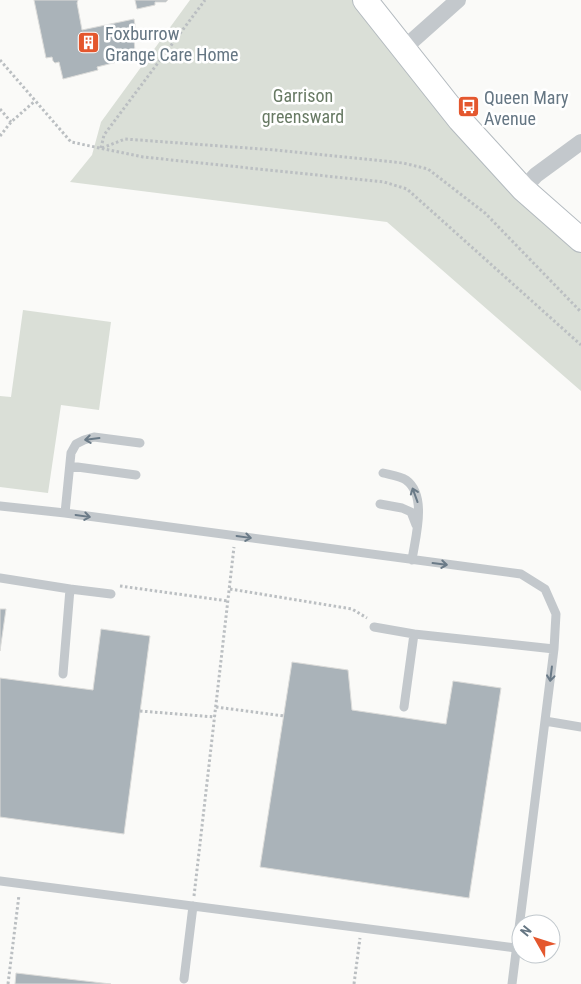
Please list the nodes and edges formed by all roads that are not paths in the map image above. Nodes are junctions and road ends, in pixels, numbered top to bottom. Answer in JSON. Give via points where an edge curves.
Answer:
{"nodes":[{"id":1,"x":365,"y":0,"type":"edge"},
{"id":2,"x":458,"y":0,"type":"edge"},
{"id":3,"x":403,"y":49,"type":"junction"},
{"id":4,"x":581,"y":142,"type":"edge"},
{"id":5,"x":523,"y":189,"type":"junction"},
{"id":6,"x":581,"y":240,"type":"edge"},
{"id":7,"x":140,"y":443,"type":"dead end"},
{"id":8,"x":70,"y":466,"type":"junction"},
{"id":9,"x":384,"y":473,"type":"dead end"},
{"id":10,"x":136,"y":475,"type":"dead end"},
{"id":11,"x":380,"y":504,"type":"dead end"},
{"id":12,"x":0,"y":506,"type":"edge"},
{"id":13,"x":65,"y":513,"type":"junction"},
{"id":14,"x":416,"y":525,"type":"junction"},
{"id":15,"x":412,"y":560,"type":"junction"},
{"id":16,"x":0,"y":578,"type":"edge"},
{"id":17,"x":70,"y":589,"type":"junction"},
{"id":18,"x":111,"y":594,"type":"road end"},
{"id":19,"x":374,"y":627,"type":"road end"},
{"id":20,"x":414,"y":634,"type":"junction"},
{"id":21,"x":554,"y":649,"type":"junction"},
{"id":22,"x":64,"y":674,"type":"dead end"},
{"id":23,"x":404,"y":707,"type":"dead end"},
{"id":24,"x":545,"y":721,"type":"junction"},
{"id":25,"x":581,"y":727,"type":"edge"},
{"id":26,"x":0,"y":881,"type":"edge"},
{"id":27,"x":193,"y":906,"type":"junction"},
{"id":28,"x":520,"y":914,"type":"edge"},
{"id":29,"x":511,"y":947,"type":"edge"},
{"id":30,"x":514,"y":964,"type":"edge"},
{"id":31,"x":184,"y":980,"type":"dead end"},
{"id":32,"x":512,"y":984,"type":"edge"}],
"edges":[{"from":1,"to":3,"type":"street"},
{"from":2,"to":3,"type":"street"},
{"from":3,"to":5,"type":"street","via":[[460,120]]},
{"from":4,"to":5,"type":"street","via":[[536,175]]},
{"from":5,"to":6,"type":"street"},
{"from":7,"to":8,"type":"lane","one_way":true,"via":[[115,438],[84,440],[76,444],[71,453]]},
{"from":8,"to":10,"type":"lane"},
{"from":8,"to":13,"type":"lane"},
{"from":14,"to":9,"type":"lane","one_way":true,"via":[[418,503],[412,486],[406,480]]},
{"from":11,"to":14,"type":"lane","via":[[411,512]]},
{"from":12,"to":13,"type":"lane"},
{"from":13,"to":15,"type":"lane","one_way":true},
{"from":14,"to":15,"type":"lane"},
{"from":15,"to":21,"type":"lane","one_way":true,"via":[[521,574],[545,589],[556,614]]},
{"from":16,"to":17,"type":"lane"},
{"from":17,"to":18,"type":"lane"},
{"from":17,"to":22,"type":"lane"},
{"from":19,"to":20,"type":"lane"},
{"from":20,"to":21,"type":"lane"},
{"from":20,"to":23,"type":"lane"},
{"from":21,"to":24,"type":"lane","one_way":true},
{"from":24,"to":25,"type":"lane"},
{"from":24,"to":28,"type":"lane"},
{"from":26,"to":27,"type":"lane"},
{"from":27,"to":29,"type":"lane"},
{"from":27,"to":31,"type":"lane"},
{"from":30,"to":32,"type":"lane"}]}
